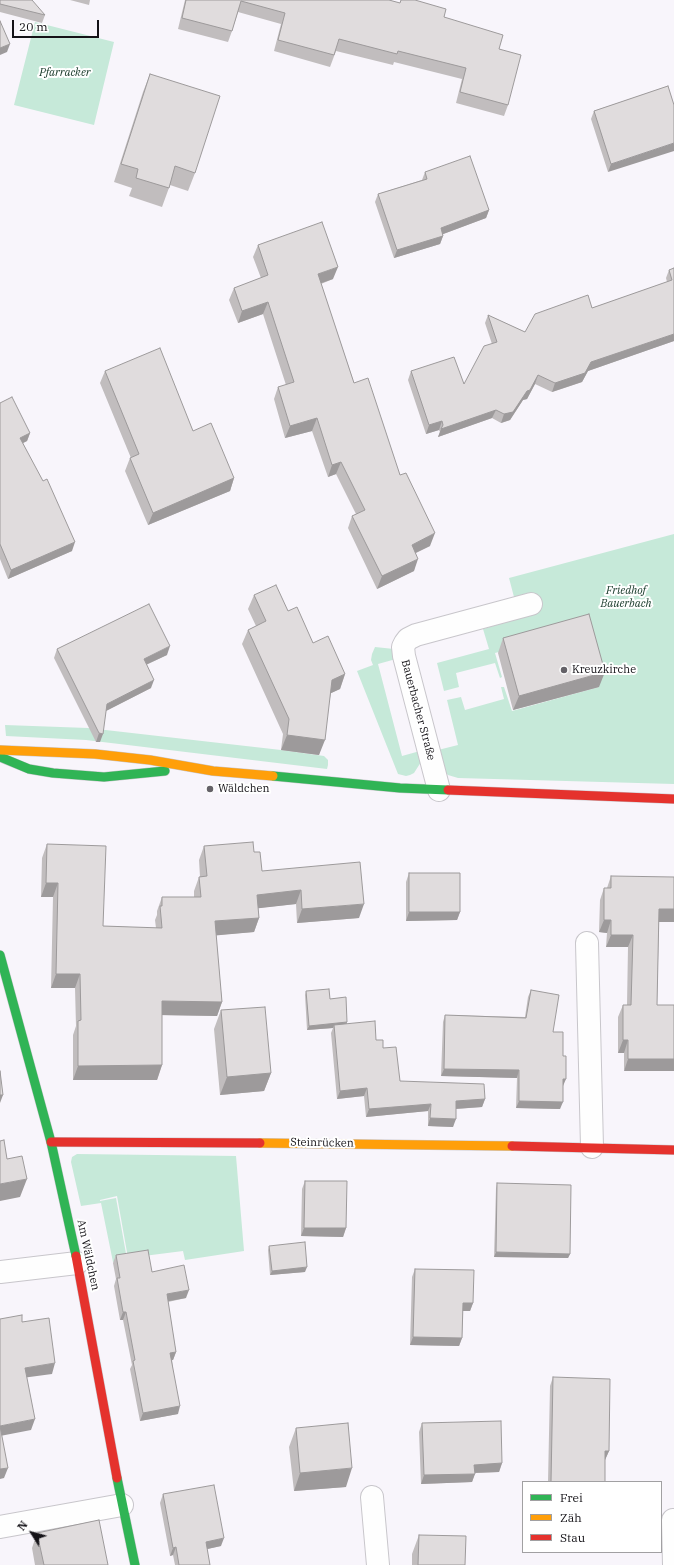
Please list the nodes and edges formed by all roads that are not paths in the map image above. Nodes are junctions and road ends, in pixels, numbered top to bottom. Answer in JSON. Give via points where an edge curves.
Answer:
{"nodes":[{"id":1,"x":531,"y":604,"type":"dead end"},
{"id":2,"x":0,"y":750,"type":"edge"},
{"id":3,"x":0,"y":757,"type":"edge"},
{"id":4,"x":186,"y":767,"type":"junction"},
{"id":5,"x":439,"y":790,"type":"junction"},
{"id":6,"x":674,"y":799,"type":"edge"},
{"id":7,"x":587,"y":943,"type":"dead end"},
{"id":8,"x":0,"y":954,"type":"edge"},
{"id":9,"x":6,"y":998,"type":"edge"},
{"id":10,"x":51,"y":1142,"type":"junction"},
{"id":11,"x":592,"y":1147,"type":"junction"},
{"id":12,"x":674,"y":1150,"type":"edge"},
{"id":13,"x":78,"y":1263,"type":"junction"},
{"id":14,"x":0,"y":1272,"type":"edge"},
{"id":15,"x":372,"y":1497,"type":"dead end"},
{"id":16,"x":122,"y":1505,"type":"junction"},
{"id":17,"x":673,"y":1520,"type":"dead end"},
{"id":18,"x":0,"y":1527,"type":"edge"},
{"id":19,"x":135,"y":1565,"type":"edge"},
{"id":20,"x":378,"y":1565,"type":"edge"},
{"id":21,"x":674,"y":1565,"type":"edge"}],
"edges":[{"from":1,"to":5,"type":"street","name":"Bauerbacher Straße","via":[[416,636],[408,640],[403,647]]},
{"from":2,"to":4,"type":"street","via":[[95,754]]},
{"from":3,"to":4,"type":"street","via":[[53,774],[104,777]]},
{"from":4,"to":5,"type":"street"},
{"from":5,"to":6,"type":"street"},
{"from":7,"to":11,"type":"street"},
{"from":8,"to":9,"type":"street","name":"Am Wäldchen"},
{"from":9,"to":10,"type":"street","name":"Am Wäldchen"},
{"from":10,"to":11,"type":"street","name":"Steinrücken"},
{"from":10,"to":13,"type":"street","name":"Am Wäldchen"},
{"from":11,"to":12,"type":"street","name":"Steinrücken"},
{"from":13,"to":14,"type":"street"},
{"from":13,"to":16,"type":"street","name":"Am Wäldchen"},
{"from":15,"to":20,"type":"street"},
{"from":16,"to":18,"type":"street"},
{"from":16,"to":19,"type":"street","name":"Am Wäldchen"},
{"from":17,"to":21,"type":"street"}]}
